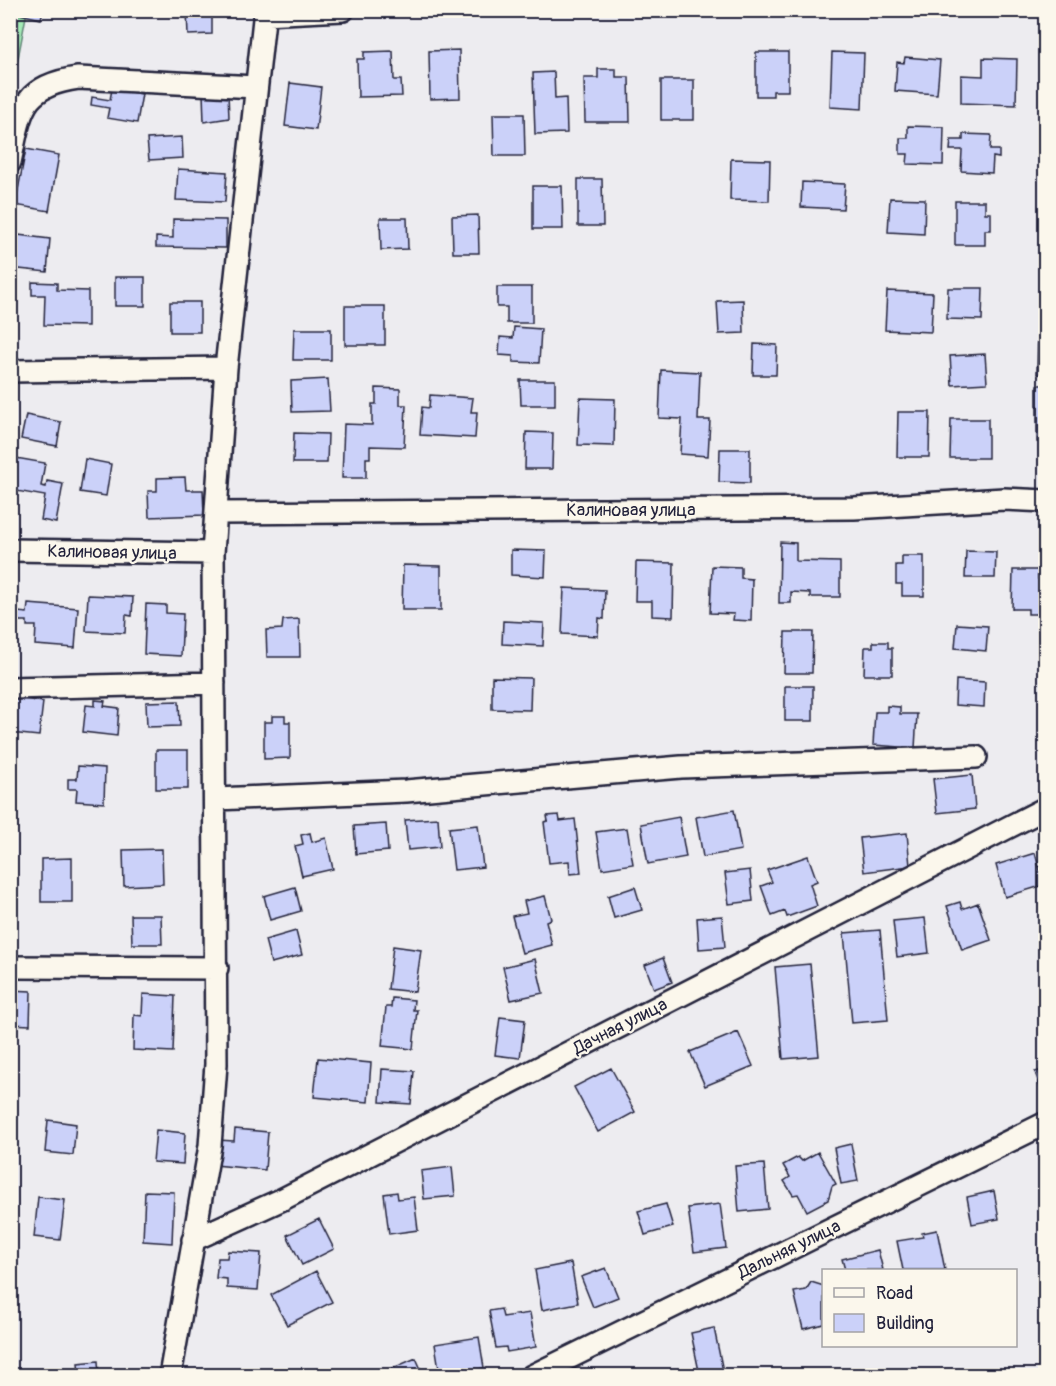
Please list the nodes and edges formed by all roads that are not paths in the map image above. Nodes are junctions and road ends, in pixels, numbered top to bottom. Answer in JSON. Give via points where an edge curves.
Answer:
{"nodes":[{"id":1,"x":343,"y":10,"type":"edge"},
{"id":2,"x":265,"y":12,"type":"edge"},
{"id":3,"x":256,"y":87,"type":"junction"},
{"id":4,"x":10,"y":162,"type":"edge"},
{"id":5,"x":226,"y":368,"type":"junction"},
{"id":6,"x":10,"y":371,"type":"edge"},
{"id":7,"x":1046,"y":501,"type":"edge"},
{"id":8,"x":216,"y":513,"type":"junction"},
{"id":9,"x":10,"y":550,"type":"edge"},
{"id":10,"x":213,"y":553,"type":"junction"},
{"id":11,"x":214,"y":683,"type":"junction"},
{"id":12,"x":10,"y":688,"type":"edge"},
{"id":13,"x":976,"y":757,"type":"dead end"},
{"id":14,"x":216,"y":799,"type":"junction"},
{"id":15,"x":1046,"y":808,"type":"edge"},
{"id":16,"x":10,"y":968,"type":"edge"},
{"id":17,"x":217,"y":968,"type":"junction"},
{"id":18,"x":1046,"y":1123,"type":"edge"},
{"id":19,"x":193,"y":1240,"type":"junction"},
{"id":20,"x":170,"y":1376,"type":"edge"},
{"id":21,"x":532,"y":1376,"type":"edge"}],
"edges":[{"from":1,"to":2,"type":"street"},
{"from":2,"to":3,"type":"street"},
{"from":3,"to":4,"type":"street","via":[[78,78],[54,81],[30,98],[19,117]]},
{"from":3,"to":5,"type":"street"},
{"from":5,"to":6,"type":"street"},
{"from":5,"to":8,"type":"street"},
{"from":7,"to":8,"type":"street","name":"Калиновая улица","via":[[1004,499],[854,508]]},
{"from":8,"to":10,"type":"street"},
{"from":9,"to":10,"type":"street","name":"Калиновая улица"},
{"from":10,"to":11,"type":"street"},
{"from":11,"to":12,"type":"street"},
{"from":11,"to":14,"type":"street"},
{"from":13,"to":14,"type":"street","via":[[681,767],[406,791]]},
{"from":14,"to":17,"type":"street"},
{"from":15,"to":19,"type":"street","name":"Дачная улица","via":[[283,1199]]},
{"from":16,"to":17,"type":"street"},
{"from":17,"to":19,"type":"street","via":[[210,1146]]},
{"from":18,"to":21,"type":"street","name":"Дальняя улица"},
{"from":19,"to":20,"type":"street"}]}
